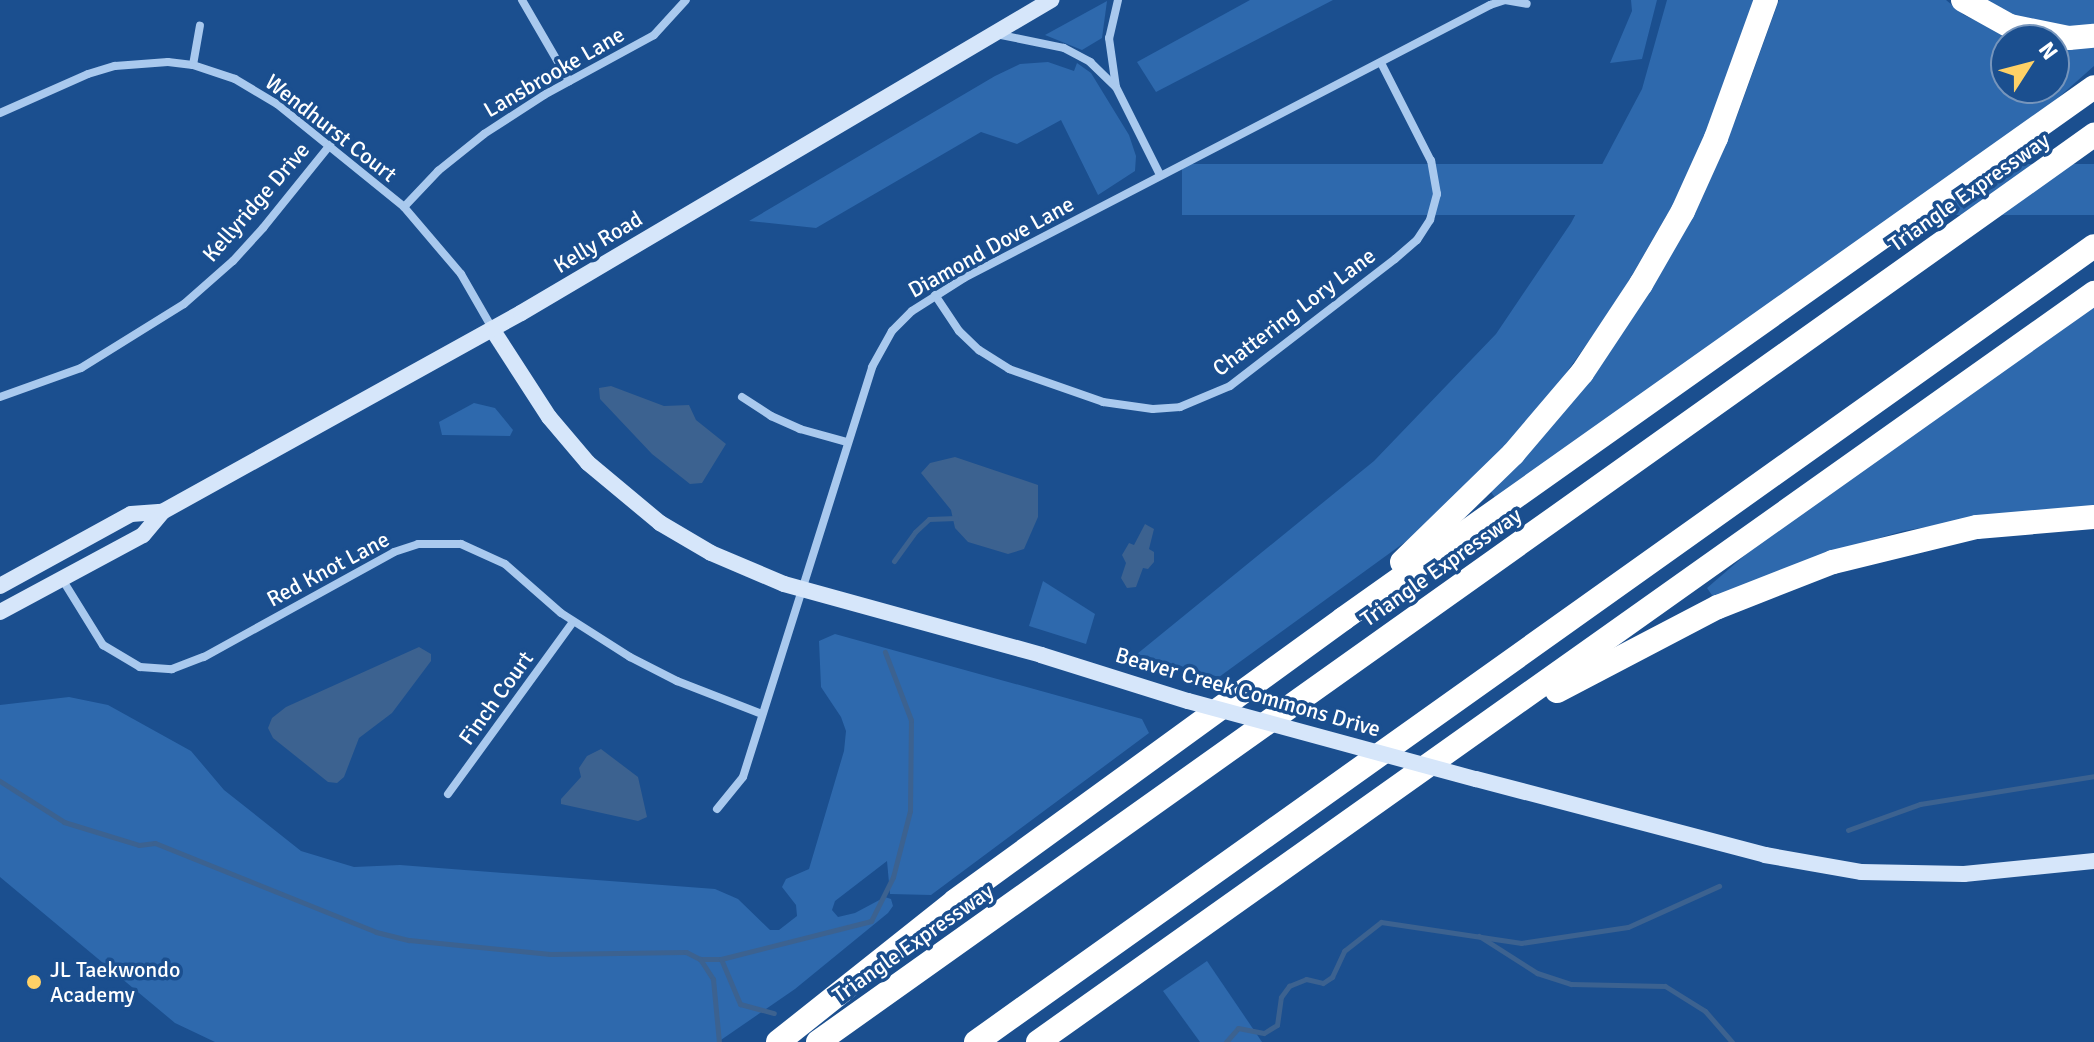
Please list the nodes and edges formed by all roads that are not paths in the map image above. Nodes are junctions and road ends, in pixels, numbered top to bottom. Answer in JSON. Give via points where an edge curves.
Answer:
{"nodes":[{"id":1,"x":522,"y":0,"type":"edge"},
{"id":2,"x":686,"y":0,"type":"edge"},
{"id":3,"x":1051,"y":0,"type":"edge"},
{"id":4,"x":1118,"y":0,"type":"edge"},
{"id":5,"x":1766,"y":0,"type":"edge"},
{"id":6,"x":1963,"y":0,"type":"edge"},
{"id":7,"x":1527,"y":4,"type":"dead end"},
{"id":8,"x":200,"y":26,"type":"dead end"},
{"id":9,"x":994,"y":33,"type":"junction"},
{"id":10,"x":2094,"y":36,"type":"edge"},
{"id":11,"x":1381,"y":63,"type":"junction"},
{"id":12,"x":193,"y":65,"type":"junction"},
{"id":13,"x":569,"y":81,"type":"junction"},
{"id":14,"x":1116,"y":87,"type":"junction"},
{"id":15,"x":2094,"y":87,"type":"edge"},
{"id":16,"x":0,"y":113,"type":"edge"},
{"id":17,"x":2094,"y":135,"type":"edge"},
{"id":18,"x":330,"y":145,"type":"junction"},
{"id":19,"x":1160,"y":175,"type":"junction"},
{"id":20,"x":404,"y":207,"type":"junction"},
{"id":21,"x":2094,"y":246,"type":"edge"},
{"id":22,"x":2094,"y":293,"type":"edge"},
{"id":23,"x":935,"y":295,"type":"junction"},
{"id":24,"x":492,"y":329,"type":"junction"},
{"id":25,"x":0,"y":397,"type":"edge"},
{"id":26,"x":742,"y":397,"type":"dead end"},
{"id":27,"x":847,"y":442,"type":"junction"},
{"id":28,"x":162,"y":512,"type":"junction"},
{"id":29,"x":2094,"y":517,"type":"edge"},
{"id":30,"x":62,"y":579,"type":"junction"},
{"id":31,"x":0,"y":586,"type":"edge"},
{"id":32,"x":804,"y":590,"type":"junction"},
{"id":33,"x":0,"y":612,"type":"edge"},
{"id":34,"x":1343,"y":619,"type":"junction"},
{"id":35,"x":573,"y":622,"type":"junction"},
{"id":36,"x":762,"y":714,"type":"junction"},
{"id":37,"x":1494,"y":722,"type":"junction"},
{"id":38,"x":448,"y":794,"type":"dead end"},
{"id":39,"x":717,"y":809,"type":"dead end"},
{"id":40,"x":2094,"y":861,"type":"edge"},
{"id":41,"x":778,"y":1042,"type":"edge"},
{"id":42,"x":818,"y":1042,"type":"edge"},
{"id":43,"x":976,"y":1042,"type":"edge"},
{"id":44,"x":1038,"y":1042,"type":"edge"}],
"edges":[{"from":1,"to":13,"type":"street"},
{"from":2,"to":13,"type":"street","name":"Lansbrooke Lane","via":[[654,35]]},
{"from":3,"to":9,"type":"street","name":"Kelly Road"},
{"from":4,"to":14,"type":"street","via":[[1109,38]]},
{"from":5,"to":34,"type":"highway","via":[[1683,211],[1582,373],[1513,454]]},
{"from":6,"to":10,"type":"highway","via":[[2010,26],[2069,38]]},
{"from":7,"to":11,"type":"street","name":"Diamond Dove Lane","via":[[1505,0],[1490,5]]},
{"from":8,"to":12,"type":"street"},
{"from":9,"to":14,"type":"street","via":[[1064,48],[1090,62]]},
{"from":9,"to":24,"type":"street","name":"Kelly Road"},
{"from":11,"to":19,"type":"street","name":"Diamond Dove Lane"},
{"from":11,"to":23,"type":"street","name":"Chattering Lory Lane","via":[[1431,161],[1437,194],[1430,220],[1395,259],[1230,386],[1180,407],[1103,402],[1009,369],[979,350]]},
{"from":12,"to":16,"type":"street","name":"Wendhurst Court","via":[[146,63],[103,69]]},
{"from":12,"to":18,"type":"street","name":"Wendhurst Court","via":[[256,91]]},
{"from":13,"to":20,"type":"street","name":"Lansbrooke Lane","via":[[484,134]]},
{"from":14,"to":19,"type":"street"},
{"from":15,"to":34,"type":"highway"},
{"from":17,"to":42,"type":"highway","name":"Triangle Expressway"},
{"from":18,"to":20,"type":"street","name":"Wendhurst Court"},
{"from":18,"to":25,"type":"street","name":"Kellyridge Drive","via":[[233,261],[184,304],[81,368]]},
{"from":19,"to":23,"type":"street","name":"Diamond Dove Lane"},
{"from":20,"to":24,"type":"street","name":"Wendhurst Court","via":[[461,274]]},
{"from":21,"to":43,"type":"highway"},
{"from":22,"to":37,"type":"highway"},
{"from":23,"to":27,"type":"street","name":"Diamond Dove Lane","via":[[912,311],[882,348]]},
{"from":24,"to":28,"type":"street","name":"Kelly Road"},
{"from":24,"to":32,"type":"street","name":"Beaver Creek Commons Drive","via":[[568,440],[633,504],[711,553]]},
{"from":26,"to":27,"type":"street","via":[[771,416]]},
{"from":27,"to":32,"type":"street","name":"Diamond Dove Lane"},
{"from":28,"to":30,"type":"street","name":"Kelly Road","via":[[143,535]]},
{"from":28,"to":31,"type":"street","name":"Kelly Road","via":[[131,514]]},
{"from":29,"to":37,"type":"highway","via":[[1977,527],[1833,562],[1718,607]]},
{"from":30,"to":33,"type":"street","name":"Kelly Road"},
{"from":30,"to":35,"type":"street","name":"Red Knot Lane","via":[[103,645],[128,663],[155,670],[190,663],[382,558],[418,544],[478,549],[505,564]]},
{"from":32,"to":36,"type":"street","name":"Diamond Dove Lane"},
{"from":32,"to":40,"type":"street","name":"Beaver Creek Commons Drive","bridge":true,"via":[[1188,701],[1765,855],[1861,872],[1964,874]]},
{"from":34,"to":41,"type":"highway","via":[[955,901]]},
{"from":35,"to":36,"type":"street","name":"Red Knot Lane","via":[[651,669]]},
{"from":35,"to":38,"type":"street","name":"Finch Court"},
{"from":36,"to":39,"type":"street","name":"Diamond Dove Lane","via":[[743,777]]},
{"from":37,"to":44,"type":"highway"}]}
